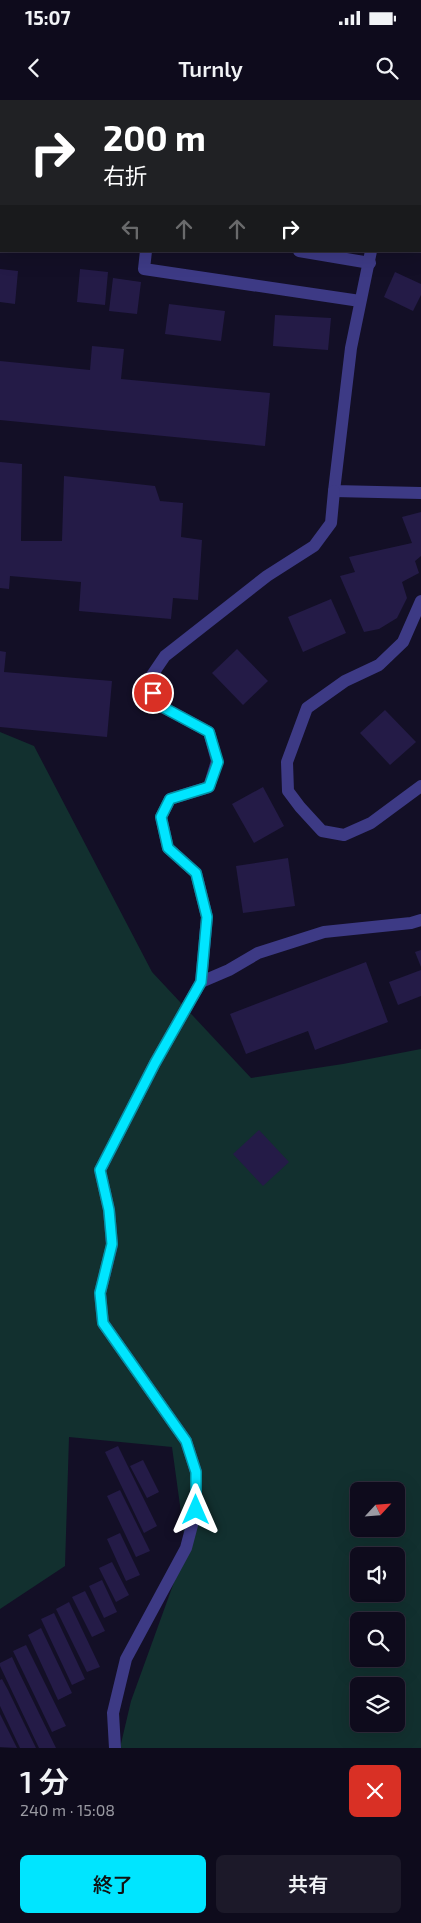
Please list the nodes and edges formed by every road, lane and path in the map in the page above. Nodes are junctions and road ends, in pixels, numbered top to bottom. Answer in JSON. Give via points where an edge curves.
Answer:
{"nodes":[{"id":1,"x":146,"y":252,"type":"edge"},
{"id":2,"x":311,"y":252,"type":"edge"},
{"id":3,"x":370,"y":257,"type":"edge"},
{"id":4,"x":360,"y":301,"type":"junction"},
{"id":5,"x":334,"y":491,"type":"junction"},
{"id":6,"x":421,"y":493,"type":"edge"},
{"id":7,"x":421,"y":601,"type":"edge"},
{"id":8,"x":421,"y":786,"type":"edge"},
{"id":9,"x":421,"y":920,"type":"edge"},
{"id":10,"x":201,"y":982,"type":"junction"},
{"id":11,"x":115,"y":1748,"type":"edge"}],
"edges":[{"from":1,"to":4,"type":"street","via":[[144,268]]},
{"from":2,"to":3,"type":"street"},
{"from":3,"to":4,"type":"street"},
{"from":4,"to":5,"type":"street","via":[[351,348]]},
{"from":5,"to":6,"type":"street"},
{"from":5,"to":10,"type":"street","via":[[331,522],[314,546],[267,576],[165,656],[148,681],[157,704],[209,732],[218,762],[209,787],[170,799],[161,817],[168,848],[196,873],[207,917]]},
{"from":7,"to":8,"type":"street","via":[[402,642],[379,665],[345,681],[307,708],[287,762],[288,791],[322,832],[344,835],[370,823]]},
{"from":9,"to":10,"type":"street","via":[[324,932],[258,954]]},
{"from":10,"to":11,"type":"street","via":[[100,1170],[112,1244],[100,1293],[103,1323],[186,1441],[196,1472],[196,1510],[186,1548],[126,1659],[113,1713]]}]}
